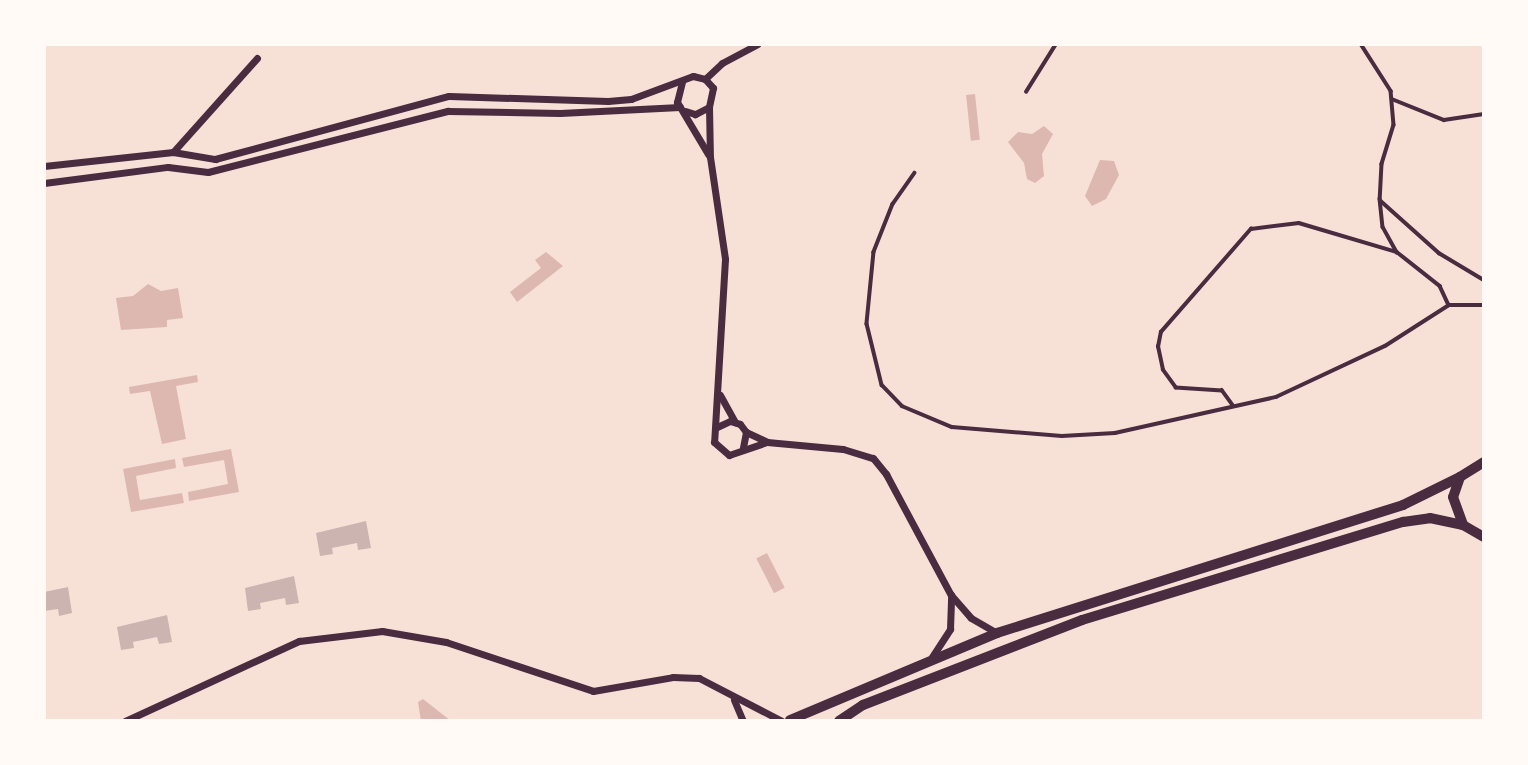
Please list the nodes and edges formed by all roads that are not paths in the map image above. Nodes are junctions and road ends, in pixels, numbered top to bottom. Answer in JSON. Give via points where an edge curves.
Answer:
{"nodes":[{"id":1,"x":757,"y":44,"type":"edge"},
{"id":2,"x":1056,"y":44,"type":"edge"},
{"id":3,"x":1361,"y":44,"type":"edge"},
{"id":4,"x":257,"y":58,"type":"dead end"},
{"id":5,"x":705,"y":79,"type":"junction"},
{"id":6,"x":682,"y":81,"type":"junction"},
{"id":7,"x":1026,"y":92,"type":"dead end"},
{"id":8,"x":529,"y":98,"type":"junction"},
{"id":9,"x":1392,"y":100,"type":"junction"},
{"id":10,"x":709,"y":107,"type":"junction"},
{"id":11,"x":683,"y":109,"type":"junction"},
{"id":12,"x":550,"y":112,"type":"junction"},
{"id":13,"x":1484,"y":114,"type":"edge"},
{"id":14,"x":173,"y":152,"type":"junction"},
{"id":15,"x":710,"y":157,"type":"junction"},
{"id":16,"x":44,"y":166,"type":"edge"},
{"id":17,"x":915,"y":173,"type":"dead end"},
{"id":18,"x":44,"y":183,"type":"edge"},
{"id":19,"x":1380,"y":199,"type":"junction"},
{"id":20,"x":1397,"y":251,"type":"junction"},
{"id":21,"x":1484,"y":279,"type":"edge"},
{"id":22,"x":1449,"y":305,"type":"junction"},
{"id":23,"x":1484,"y":305,"type":"edge"},
{"id":24,"x":720,"y":394,"type":"junction"},
{"id":25,"x":1233,"y":407,"type":"junction"},
{"id":26,"x":735,"y":422,"type":"junction"},
{"id":27,"x":717,"y":427,"type":"junction"},
{"id":28,"x":746,"y":432,"type":"junction"},
{"id":29,"x":766,"y":442,"type":"junction"},
{"id":30,"x":743,"y":448,"type":"junction"},
{"id":31,"x":1484,"y":462,"type":"edge"},
{"id":32,"x":1460,"y":477,"type":"junction"},
{"id":33,"x":1463,"y":526,"type":"junction"},
{"id":34,"x":1484,"y":537,"type":"edge"},
{"id":35,"x":951,"y":595,"type":"junction"},
{"id":36,"x":997,"y":633,"type":"junction"},
{"id":37,"x":930,"y":660,"type":"junction"},
{"id":38,"x":733,"y":700,"type":"junction"},
{"id":39,"x":125,"y":721,"type":"edge"},
{"id":40,"x":743,"y":721,"type":"edge"},
{"id":41,"x":787,"y":721,"type":"edge"},
{"id":42,"x":839,"y":721,"type":"edge"}],
"edges":[{"from":1,"to":5,"type":"street","via":[[722,63]]},
{"from":2,"to":7,"type":"lane"},
{"from":3,"to":9,"type":"lane","via":[[1389,85]]},
{"from":4,"to":14,"type":"street"},
{"from":5,"to":6,"type":"street","via":[[693,76]]},
{"from":5,"to":10,"type":"street","via":[[713,89]]},
{"from":6,"to":8,"type":"street","via":[[631,99]]},
{"from":6,"to":11,"type":"street","via":[[676,97]]},
{"from":8,"to":12,"type":"street"},
{"from":8,"to":14,"type":"street","via":[[449,96],[215,159]]},
{"from":9,"to":13,"type":"lane","via":[[1444,120]]},
{"from":9,"to":19,"type":"lane","via":[[1394,125],[1382,164]]},
{"from":10,"to":11,"type":"street","via":[[695,114]]},
{"from":10,"to":15,"type":"street"},
{"from":11,"to":12,"type":"street"},
{"from":11,"to":15,"type":"street"},
{"from":12,"to":18,"type":"street","via":[[448,111],[208,172],[168,167]]},
{"from":14,"to":16,"type":"street"},
{"from":15,"to":24,"type":"street","via":[[725,259]]},
{"from":17,"to":25,"type":"lane","via":[[888,216],[874,252],[867,293],[873,359],[882,385],[902,407],[953,427],[1062,436],[1115,433]]},
{"from":19,"to":20,"type":"lane","via":[[1383,227]]},
{"from":19,"to":21,"type":"lane","via":[[1439,253]]},
{"from":20,"to":22,"type":"lane","via":[[1440,286]]},
{"from":20,"to":25,"type":"lane","via":[[1299,223],[1251,229],[1161,332],[1158,347],[1163,370],[1176,388],[1222,391]]},
{"from":22,"to":23,"type":"lane"},
{"from":22,"to":25,"type":"lane","via":[[1336,371],[1276,397]]},
{"from":24,"to":26,"type":"street"},
{"from":24,"to":27,"type":"street"},
{"from":26,"to":27,"type":"street"},
{"from":26,"to":28,"type":"street"},
{"from":27,"to":30,"type":"street","via":[[714,442],[719,451],[735,454]]},
{"from":28,"to":29,"type":"street"},
{"from":28,"to":30,"type":"street"},
{"from":29,"to":30,"type":"street"},
{"from":29,"to":35,"type":"street","via":[[843,449],[873,458],[887,474]]},
{"from":31,"to":32,"type":"main road"},
{"from":32,"to":33,"type":"main road","via":[[1453,497]]},
{"from":32,"to":36,"type":"street","via":[[1403,505]]},
{"from":33,"to":34,"type":"main road"},
{"from":33,"to":42,"type":"street","via":[[1430,518],[1403,522],[1082,620],[863,705]]},
{"from":35,"to":36,"type":"street","via":[[971,618]]},
{"from":35,"to":37,"type":"street","via":[[950,629]]},
{"from":36,"to":37,"type":"street"},
{"from":37,"to":41,"type":"street"},
{"from":38,"to":39,"type":"street","via":[[719,686],[699,678],[673,677],[593,691],[446,642],[382,631],[299,641]]},
{"from":38,"to":40,"type":"street"},
{"from":38,"to":41,"type":"street"}]}
